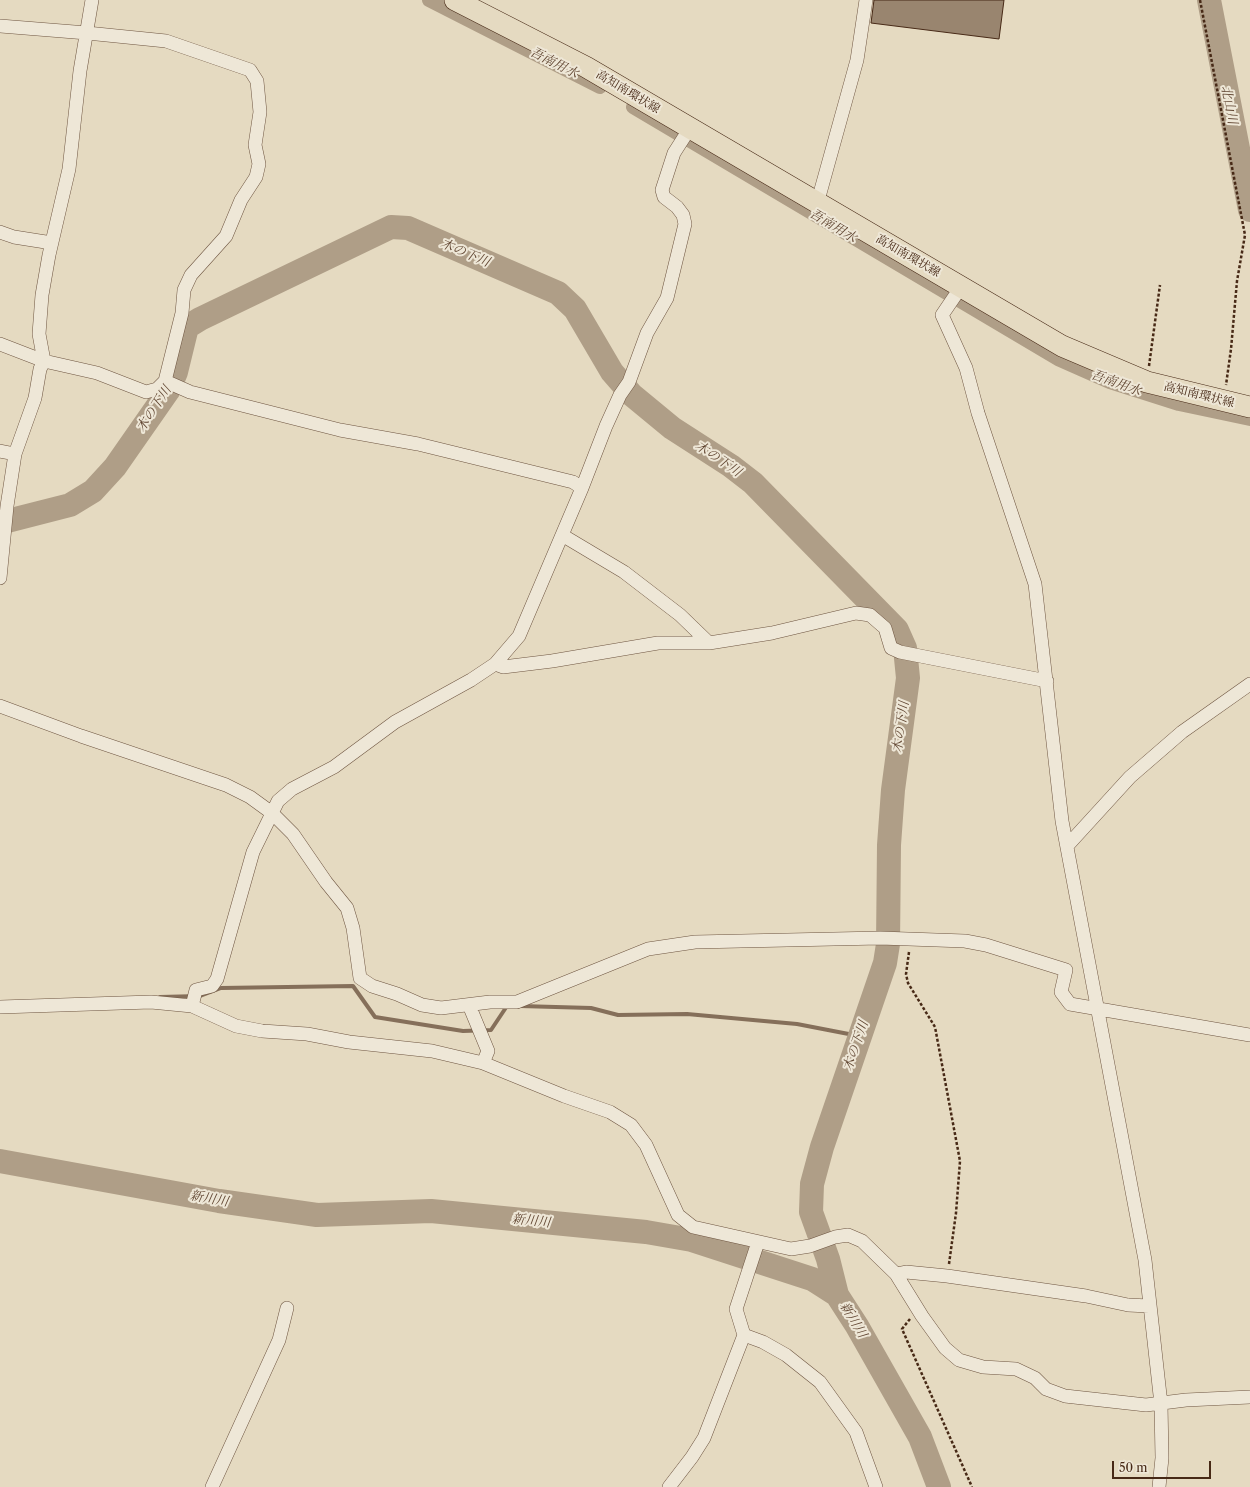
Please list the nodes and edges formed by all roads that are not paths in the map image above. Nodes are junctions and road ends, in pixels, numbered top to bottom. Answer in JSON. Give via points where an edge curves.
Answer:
{"nodes":[{"id":1,"x":92,"y":0,"type":"edge"},
{"id":2,"x":455,"y":0,"type":"edge"},
{"id":3,"x":866,"y":0,"type":"edge"},
{"id":4,"x":0,"y":26,"type":"edge"},
{"id":5,"x":87,"y":32,"type":"junction"},
{"id":6,"x":686,"y":134,"type":"junction"},
{"id":7,"x":817,"y":204,"type":"junction"},
{"id":8,"x":0,"y":232,"type":"edge"},
{"id":9,"x":52,"y":243,"type":"junction"},
{"id":10,"x":956,"y":294,"type":"junction"},
{"id":11,"x":0,"y":344,"type":"edge"},
{"id":12,"x":44,"y":361,"type":"junction"},
{"id":13,"x":170,"y":383,"type":"junction"},
{"id":14,"x":1250,"y":407,"type":"edge"},
{"id":15,"x":0,"y":451,"type":"edge"},
{"id":16,"x":15,"y":454,"type":"junction"},
{"id":17,"x":582,"y":488,"type":"junction"},
{"id":18,"x":562,"y":535,"type":"junction"},
{"id":19,"x":0,"y":578,"type":"edge"},
{"id":20,"x":709,"y":643,"type":"junction"},
{"id":21,"x":495,"y":664,"type":"junction"},
{"id":22,"x":1047,"y":681,"type":"junction"},
{"id":23,"x":1250,"y":684,"type":"edge"},
{"id":24,"x":0,"y":706,"type":"edge"},
{"id":25,"x":272,"y":813,"type":"junction"},
{"id":26,"x":1067,"y":846,"type":"junction"},
{"id":27,"x":194,"y":1000,"type":"junction"},
{"id":28,"x":469,"y":1006,"type":"junction"},
{"id":29,"x":0,"y":1007,"type":"edge"},
{"id":30,"x":1098,"y":1010,"type":"junction"},
{"id":31,"x":1250,"y":1035,"type":"edge"},
{"id":32,"x":483,"y":1063,"type":"junction"},
{"id":33,"x":757,"y":1245,"type":"junction"},
{"id":34,"x":896,"y":1274,"type":"junction"},
{"id":35,"x":1149,"y":1306,"type":"junction"},
{"id":36,"x":288,"y":1308,"type":"dead end"},
{"id":37,"x":744,"y":1335,"type":"junction"},
{"id":38,"x":1250,"y":1398,"type":"edge"},
{"id":39,"x":1161,"y":1404,"type":"junction"},
{"id":40,"x":212,"y":1487,"type":"edge"},
{"id":41,"x":669,"y":1487,"type":"edge"},
{"id":42,"x":876,"y":1487,"type":"edge"},
{"id":43,"x":1159,"y":1487,"type":"edge"}],
"edges":[{"from":1,"to":5,"type":"street"},
{"from":2,"to":6,"type":"main road","name":"高知南環状線","via":[[586,67]]},
{"from":3,"to":7,"type":"street","via":[[857,60]]},
{"from":4,"to":5,"type":"street"},
{"from":5,"to":9,"type":"street","via":[[69,169]]},
{"from":5,"to":13,"type":"street","via":[[166,41],[250,70],[257,82],[260,112],[255,145],[259,164],[256,178],[241,200],[226,236],[191,275],[184,290]]},
{"from":6,"to":7,"type":"main road","name":"高知南環状線"},
{"from":6,"to":17,"type":"street","via":[[674,153],[662,190],[664,197],[683,214],[685,224],[667,298],[647,333],[629,382],[620,395]]},
{"from":7,"to":10,"type":"main road","name":"高知南環状線"},
{"from":8,"to":9,"type":"street"},
{"from":9,"to":12,"type":"street","via":[[42,295],[39,334]]},
{"from":10,"to":14,"type":"main road","name":"高知南環状線","via":[[1062,346],[1147,382]]},
{"from":10,"to":22,"type":"street","via":[[942,315],[966,368],[978,413],[1036,584]]},
{"from":11,"to":12,"type":"street"},
{"from":12,"to":13,"type":"street","via":[[96,373],[146,392]]},
{"from":12,"to":16,"type":"street","via":[[35,398]]},
{"from":13,"to":17,"type":"street","via":[[190,392],[340,430],[418,444],[572,482]]},
{"from":15,"to":16,"type":"street"},
{"from":16,"to":19,"type":"street","via":[[6,506]]},
{"from":17,"to":18,"type":"street"},
{"from":18,"to":20,"type":"street","via":[[624,572],[680,616]]},
{"from":18,"to":21,"type":"street","via":[[519,636]]},
{"from":20,"to":21,"type":"street","via":[[658,643],[552,661],[503,667]]},
{"from":20,"to":22,"type":"street","via":[[772,633],[856,613],[870,615],[880,623],[885,628],[891,648],[900,652]]},
{"from":21,"to":25,"type":"street","via":[[395,722],[334,767],[292,789],[278,801]]},
{"from":22,"to":26,"type":"street"},
{"from":23,"to":26,"type":"street","via":[[1182,732],[1130,777]]},
{"from":24,"to":25,"type":"street","via":[[226,785],[250,797]]},
{"from":25,"to":27,"type":"street","via":[[253,852],[217,979],[212,986],[196,990]]},
{"from":25,"to":28,"type":"street","via":[[293,834],[347,908],[353,928],[360,978],[372,986],[422,1005],[441,1008]]},
{"from":26,"to":30,"type":"street","via":[[1086,958]]},
{"from":27,"to":29,"type":"street"},
{"from":27,"to":32,"type":"street","via":[[236,1026],[432,1051]]},
{"from":28,"to":30,"type":"street","via":[[490,1002],[517,1002],[648,950],[695,942],[880,938],[966,941],[1066,970],[1061,992],[1070,1004]]},
{"from":28,"to":32,"type":"street","via":[[488,1051]]},
{"from":30,"to":31,"type":"street"},
{"from":30,"to":35,"type":"street","via":[[1145,1260]]},
{"from":32,"to":33,"type":"street","via":[[610,1112],[631,1125],[646,1145],[678,1215],[693,1227]]},
{"from":33,"to":34,"type":"street","via":[[791,1249],[848,1235],[862,1241]]},
{"from":33,"to":37,"type":"street","via":[[736,1309]]},
{"from":34,"to":35,"type":"street","via":[[906,1272],[947,1276],[1086,1296],[1128,1305]]},
{"from":34,"to":39,"type":"street","via":[[945,1348],[959,1360],[982,1366],[1016,1369],[1035,1378],[1046,1388],[1065,1396],[1146,1405]]},
{"from":35,"to":39,"type":"street"},
{"from":36,"to":40,"type":"street","via":[[279,1340]]},
{"from":37,"to":41,"type":"street","via":[[704,1438]]},
{"from":37,"to":42,"type":"street","via":[[786,1355],[820,1382],[856,1432]]},
{"from":38,"to":39,"type":"street","via":[[1186,1400]]},
{"from":39,"to":43,"type":"street","via":[[1162,1458]]}]}
